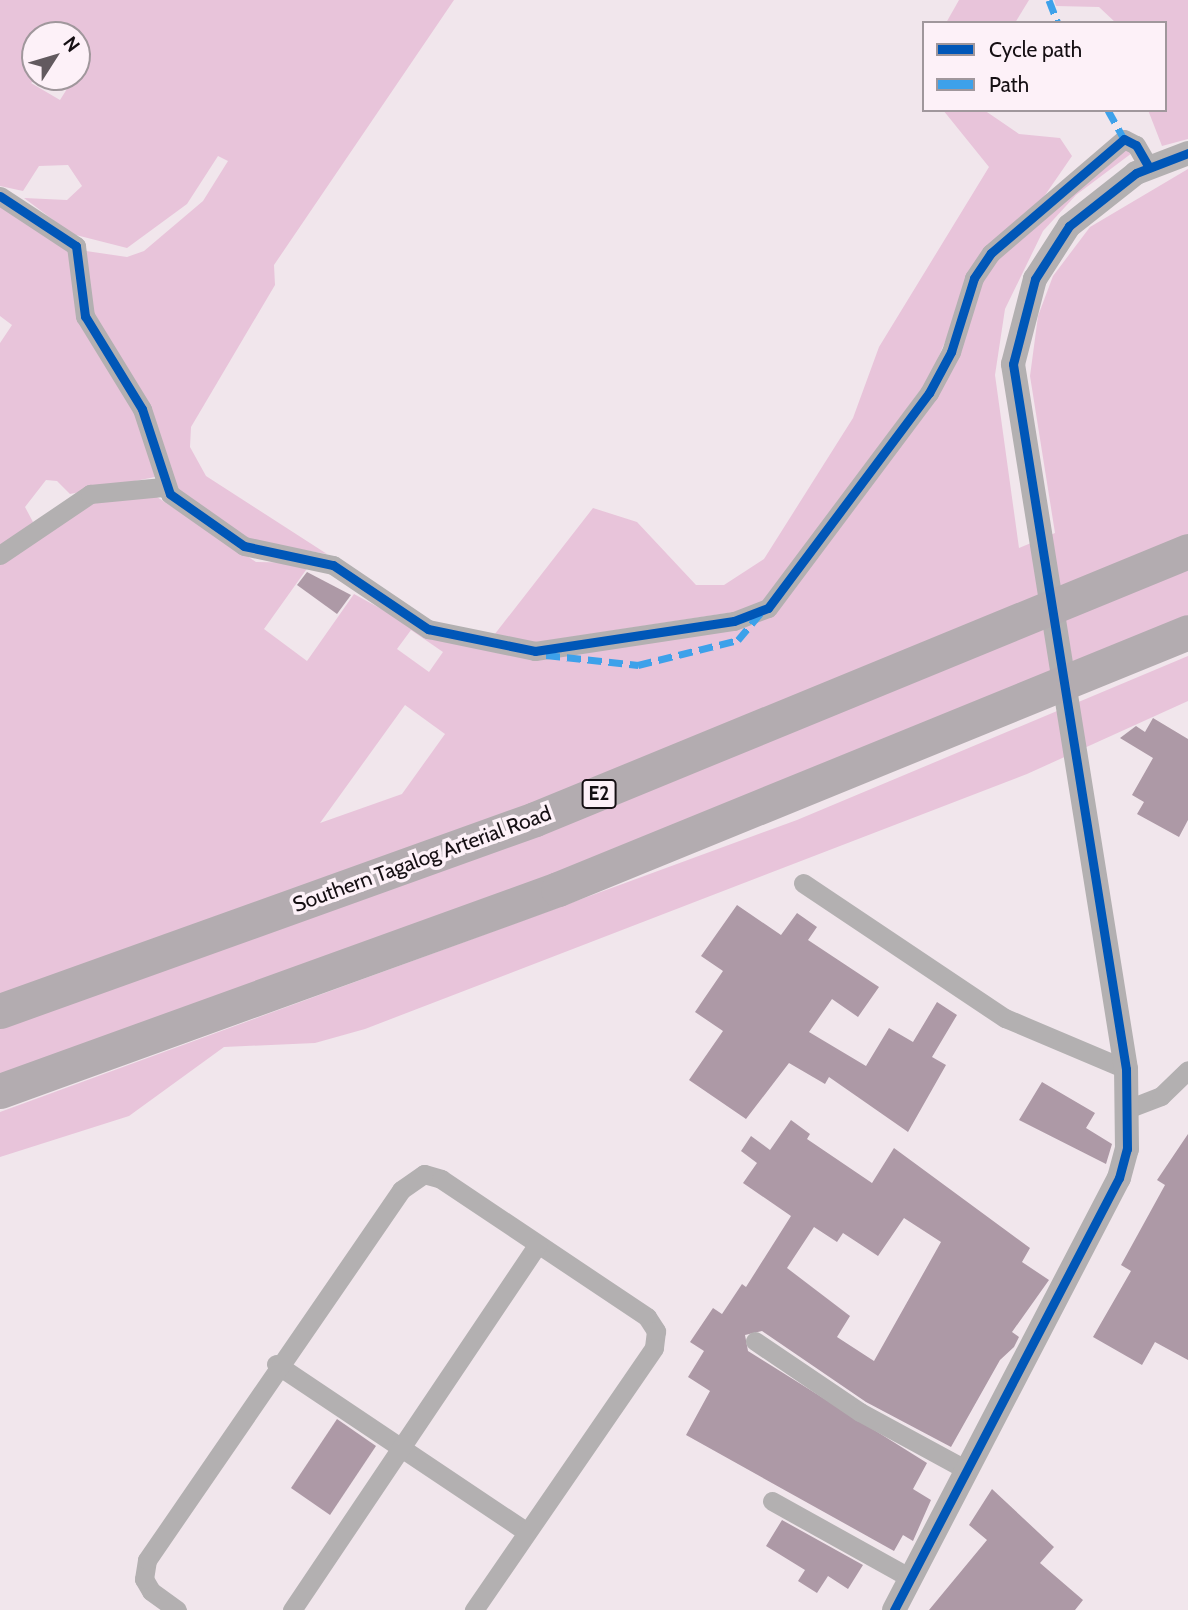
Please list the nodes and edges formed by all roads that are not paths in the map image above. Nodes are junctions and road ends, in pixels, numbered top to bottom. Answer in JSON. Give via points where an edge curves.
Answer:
{"nodes":[{"id":1,"x":1188,"y":153,"type":"edge"},
{"id":2,"x":1142,"y":170,"type":"junction"},
{"id":3,"x":0,"y":196,"type":"edge"},
{"id":4,"x":163,"y":487,"type":"junction"},
{"id":5,"x":1188,"y":551,"type":"edge"},
{"id":6,"x":0,"y":555,"type":"edge"},
{"id":7,"x":1188,"y":632,"type":"edge"},
{"id":8,"x":803,"y":883,"type":"dead end"},
{"id":9,"x":0,"y":1011,"type":"edge"},
{"id":10,"x":1126,"y":1069,"type":"junction"},
{"id":11,"x":1188,"y":1070,"type":"edge"},
{"id":12,"x":0,"y":1091,"type":"edge"},
{"id":13,"x":1130,"y":1108,"type":"junction"},
{"id":14,"x":537,"y":1245,"type":"junction"},
{"id":15,"x":755,"y":1341,"type":"dead end"},
{"id":16,"x":276,"y":1364,"type":"junction"},
{"id":17,"x":399,"y":1446,"type":"junction"},
{"id":18,"x":963,"y":1468,"type":"junction"},
{"id":19,"x":772,"y":1501,"type":"dead end"},
{"id":20,"x":527,"y":1532,"type":"junction"},
{"id":21,"x":907,"y":1576,"type":"junction"},
{"id":22,"x":177,"y":1610,"type":"edge"},
{"id":23,"x":292,"y":1610,"type":"edge"},
{"id":24,"x":474,"y":1610,"type":"edge"},
{"id":25,"x":894,"y":1610,"type":"edge"}],
"edges":[{"from":1,"to":2,"type":"street"},
{"from":2,"to":4,"type":"street","via":[[1132,140],[1119,142],[991,253],[974,278],[951,352],[915,415],[779,597],[752,617],[535,651],[455,639],[428,629],[324,561],[244,546]]},
{"from":2,"to":10,"type":"street","via":[[1084,212],[1050,251],[1028,296],[1013,364]]},
{"from":3,"to":4,"type":"street","via":[[76,246],[85,316],[142,409]]},
{"from":4,"to":6,"type":"street","via":[[90,494]]},
{"from":5,"to":9,"type":"highway","name":"Southern Tagalog Arterial Road","number":"E2","via":[[535,819]]},
{"from":7,"to":12,"type":"highway","via":[[558,889]]},
{"from":8,"to":10,"type":"street","via":[[1005,1018]]},
{"from":10,"to":13,"type":"street"},
{"from":11,"to":13,"type":"street","via":[[1161,1096]]},
{"from":13,"to":18,"type":"street","via":[[1119,1178]]},
{"from":14,"to":16,"type":"street","via":[[441,1179],[417,1177],[401,1190]]},
{"from":14,"to":17,"type":"street"},
{"from":14,"to":20,"type":"street","via":[[646,1317],[656,1338]]},
{"from":15,"to":18,"type":"street","via":[[860,1412]]},
{"from":16,"to":17,"type":"street"},
{"from":16,"to":22,"type":"street","via":[[147,1560],[144,1579],[151,1591]]},
{"from":17,"to":20,"type":"street"},
{"from":17,"to":23,"type":"street"},
{"from":18,"to":21,"type":"street"},
{"from":19,"to":21,"type":"street"},
{"from":20,"to":24,"type":"street"},
{"from":21,"to":25,"type":"street"}]}
